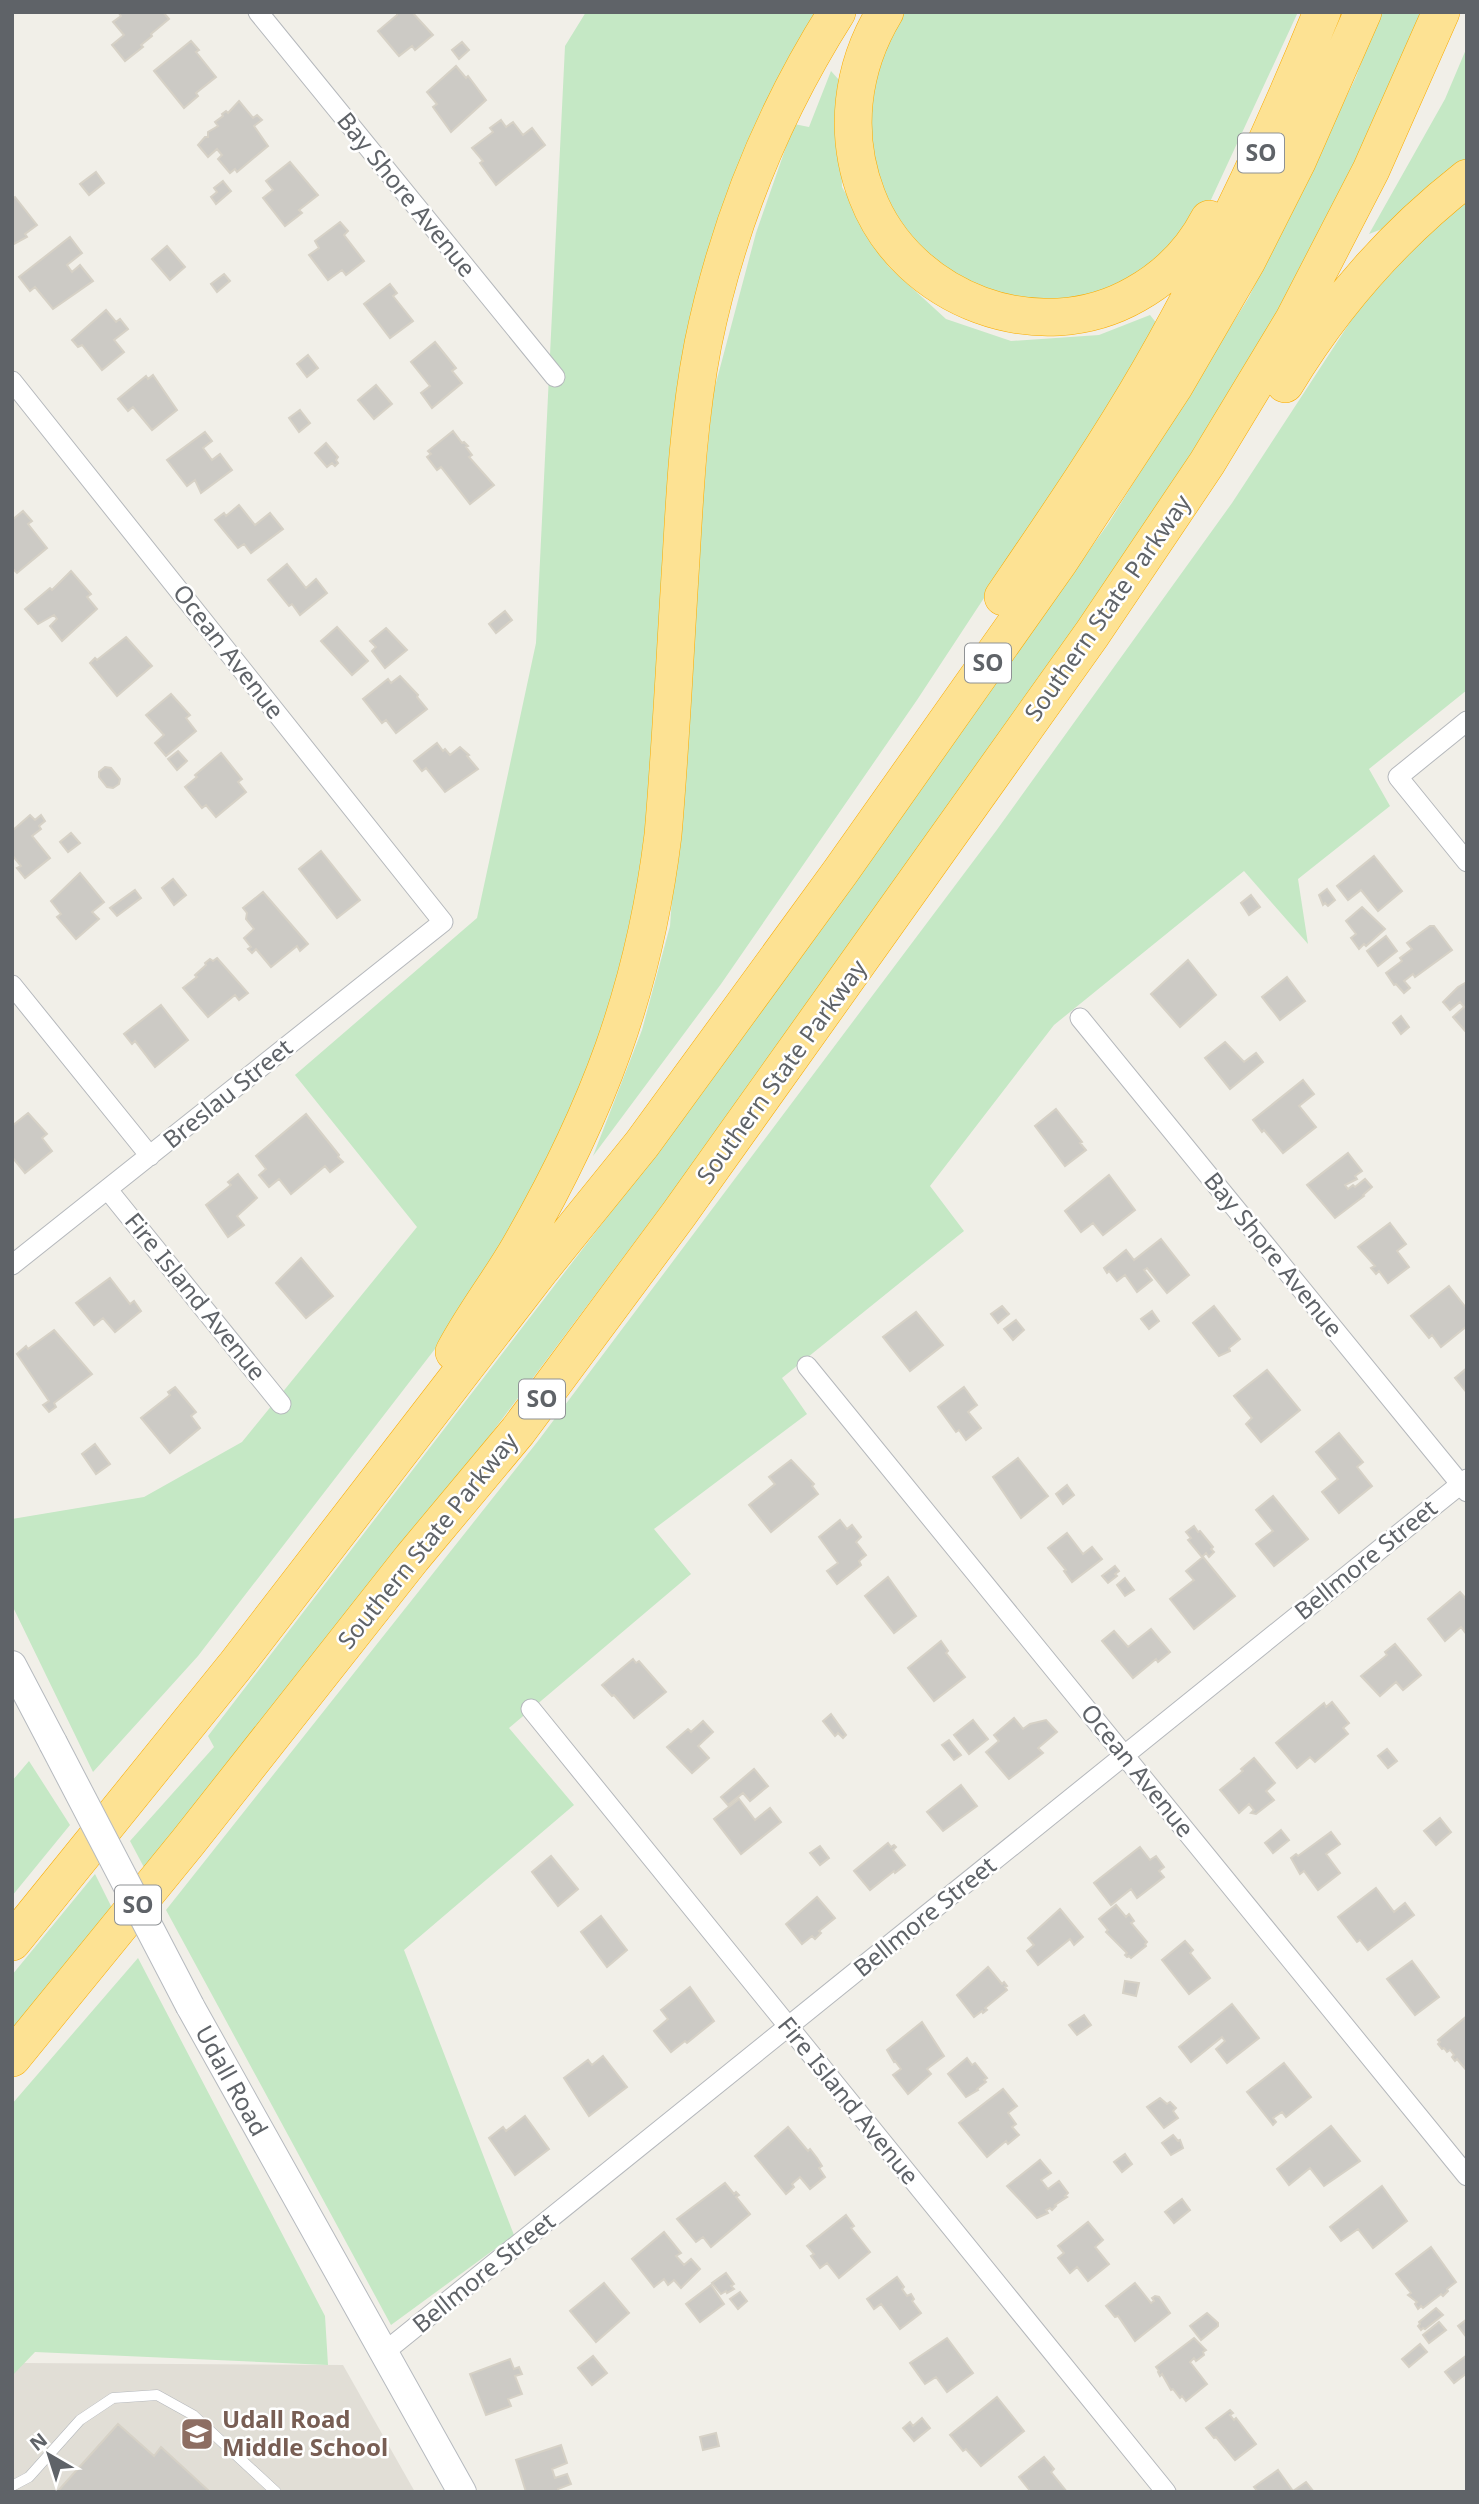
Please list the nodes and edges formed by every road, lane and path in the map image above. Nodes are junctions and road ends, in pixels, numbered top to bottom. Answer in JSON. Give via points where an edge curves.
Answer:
{"nodes":[{"id":1,"x":258,"y":12,"type":"edge"},
{"id":2,"x":837,"y":12,"type":"edge"},
{"id":3,"x":885,"y":12,"type":"edge"},
{"id":4,"x":1312,"y":12,"type":"edge"},
{"id":5,"x":1322,"y":12,"type":"edge"},
{"id":6,"x":1363,"y":12,"type":"edge"},
{"id":7,"x":1441,"y":12,"type":"edge"},
{"id":8,"x":1467,"y":178,"type":"edge"},
{"id":9,"x":555,"y":377,"type":"dead end"},
{"id":10,"x":12,"y":381,"type":"edge"},
{"id":11,"x":1138,"y":567,"type":"junction"},
{"id":12,"x":1467,"y":721,"type":"edge"},
{"id":13,"x":1467,"y":862,"type":"edge"},
{"id":14,"x":443,"y":922,"type":"joint"},
{"id":15,"x":12,"y":985,"type":"edge"},
{"id":16,"x":1080,"y":1018,"type":"dead end"},
{"id":17,"x":150,"y":1156,"type":"junction"},
{"id":18,"x":108,"y":1190,"type":"junction"},
{"id":19,"x":12,"y":1265,"type":"edge"},
{"id":20,"x":541,"y":1269,"type":"junction"},
{"id":21,"x":807,"y":1366,"type":"dead end"},
{"id":22,"x":281,"y":1404,"type":"dead end"},
{"id":23,"x":389,"y":1469,"type":"junction"},
{"id":24,"x":1465,"y":1485,"type":"edge"},
{"id":25,"x":12,"y":1665,"type":"edge"},
{"id":26,"x":531,"y":1709,"type":"dead end"},
{"id":27,"x":1125,"y":1756,"type":"junction"},
{"id":28,"x":12,"y":1942,"type":"edge"},
{"id":29,"x":789,"y":2028,"type":"junction"},
{"id":30,"x":12,"y":2058,"type":"edge"},
{"id":31,"x":1467,"y":2176,"type":"edge"},
{"id":32,"x":382,"y":2354,"type":"junction"},
{"id":33,"x":12,"y":2486,"type":"edge"},
{"id":34,"x":460,"y":2491,"type":"edge"},
{"id":35,"x":276,"y":2492,"type":"edge"},
{"id":36,"x":1166,"y":2492,"type":"edge"}],
"edges":[{"from":1,"to":9,"type":"street","name":"Bay Shore Avenue"},
{"from":2,"to":23,"type":"highway","via":[[757,169],[730,243],[704,344],[688,451],[663,835],[655,898],[634,991],[602,1082],[555,1182]]},
{"from":3,"to":4,"type":"highway","via":[[864,57],[853,105],[855,153],[877,217],[922,272],[962,298],[1004,314],[1052,319],[1095,312],[1129,299],[1163,277],[1192,247]]},
{"from":5,"to":20,"type":"highway","number":"SO","via":[[1223,233],[1095,461],[628,1133]]},
{"from":6,"to":20,"type":"highway","number":"SO","via":[[1247,261],[1127,460],[768,972],[642,1144]]},
{"from":7,"to":11,"type":"highway","name":"Southern State Parkway","number":"SO","via":[[1371,170],[1301,306],[1230,428]]},
{"from":8,"to":11,"type":"highway","via":[[1408,228],[1352,286],[1308,345],[1246,445]]},
{"from":10,"to":14,"type":"street","name":"Ocean Avenue"},
{"from":11,"to":30,"type":"highway","name":"Southern State Parkway","number":"SO","via":[[860,962],[518,1431]]},
{"from":12,"to":13,"type":"street","via":[[1398,777]]},
{"from":14,"to":17,"type":"street","name":"Breslau Street"},
{"from":15,"to":17,"type":"street"},
{"from":16,"to":24,"type":"street","name":"Bay Shore Avenue"},
{"from":17,"to":18,"type":"street","name":"Breslau Street"},
{"from":18,"to":19,"type":"street","name":"Breslau Street"},
{"from":18,"to":22,"type":"street","name":"Fire Island Avenue"},
{"from":20,"to":23,"type":"highway","number":"SO"},
{"from":21,"to":27,"type":"street","name":"Ocean Avenue"},
{"from":23,"to":28,"type":"highway","number":"SO"},
{"from":24,"to":27,"type":"street","name":"Bellmore Street"},
{"from":25,"to":32,"type":"street","name":"Udall Road","bridge":true,"via":[[190,2006]]},
{"from":26,"to":29,"type":"street","name":"Fire Island Avenue"},
{"from":27,"to":29,"type":"street","name":"Bellmore Street"},
{"from":27,"to":31,"type":"street","name":"Ocean Avenue"},
{"from":29,"to":32,"type":"street","name":"Bellmore Street"},
{"from":29,"to":36,"type":"street","name":"Fire Island Avenue"},
{"from":32,"to":34,"type":"street","name":"Udall Road"},
{"from":33,"to":35,"type":"lane","via":[[29,2477],[80,2420],[113,2398],[157,2395],[194,2415]]}]}
